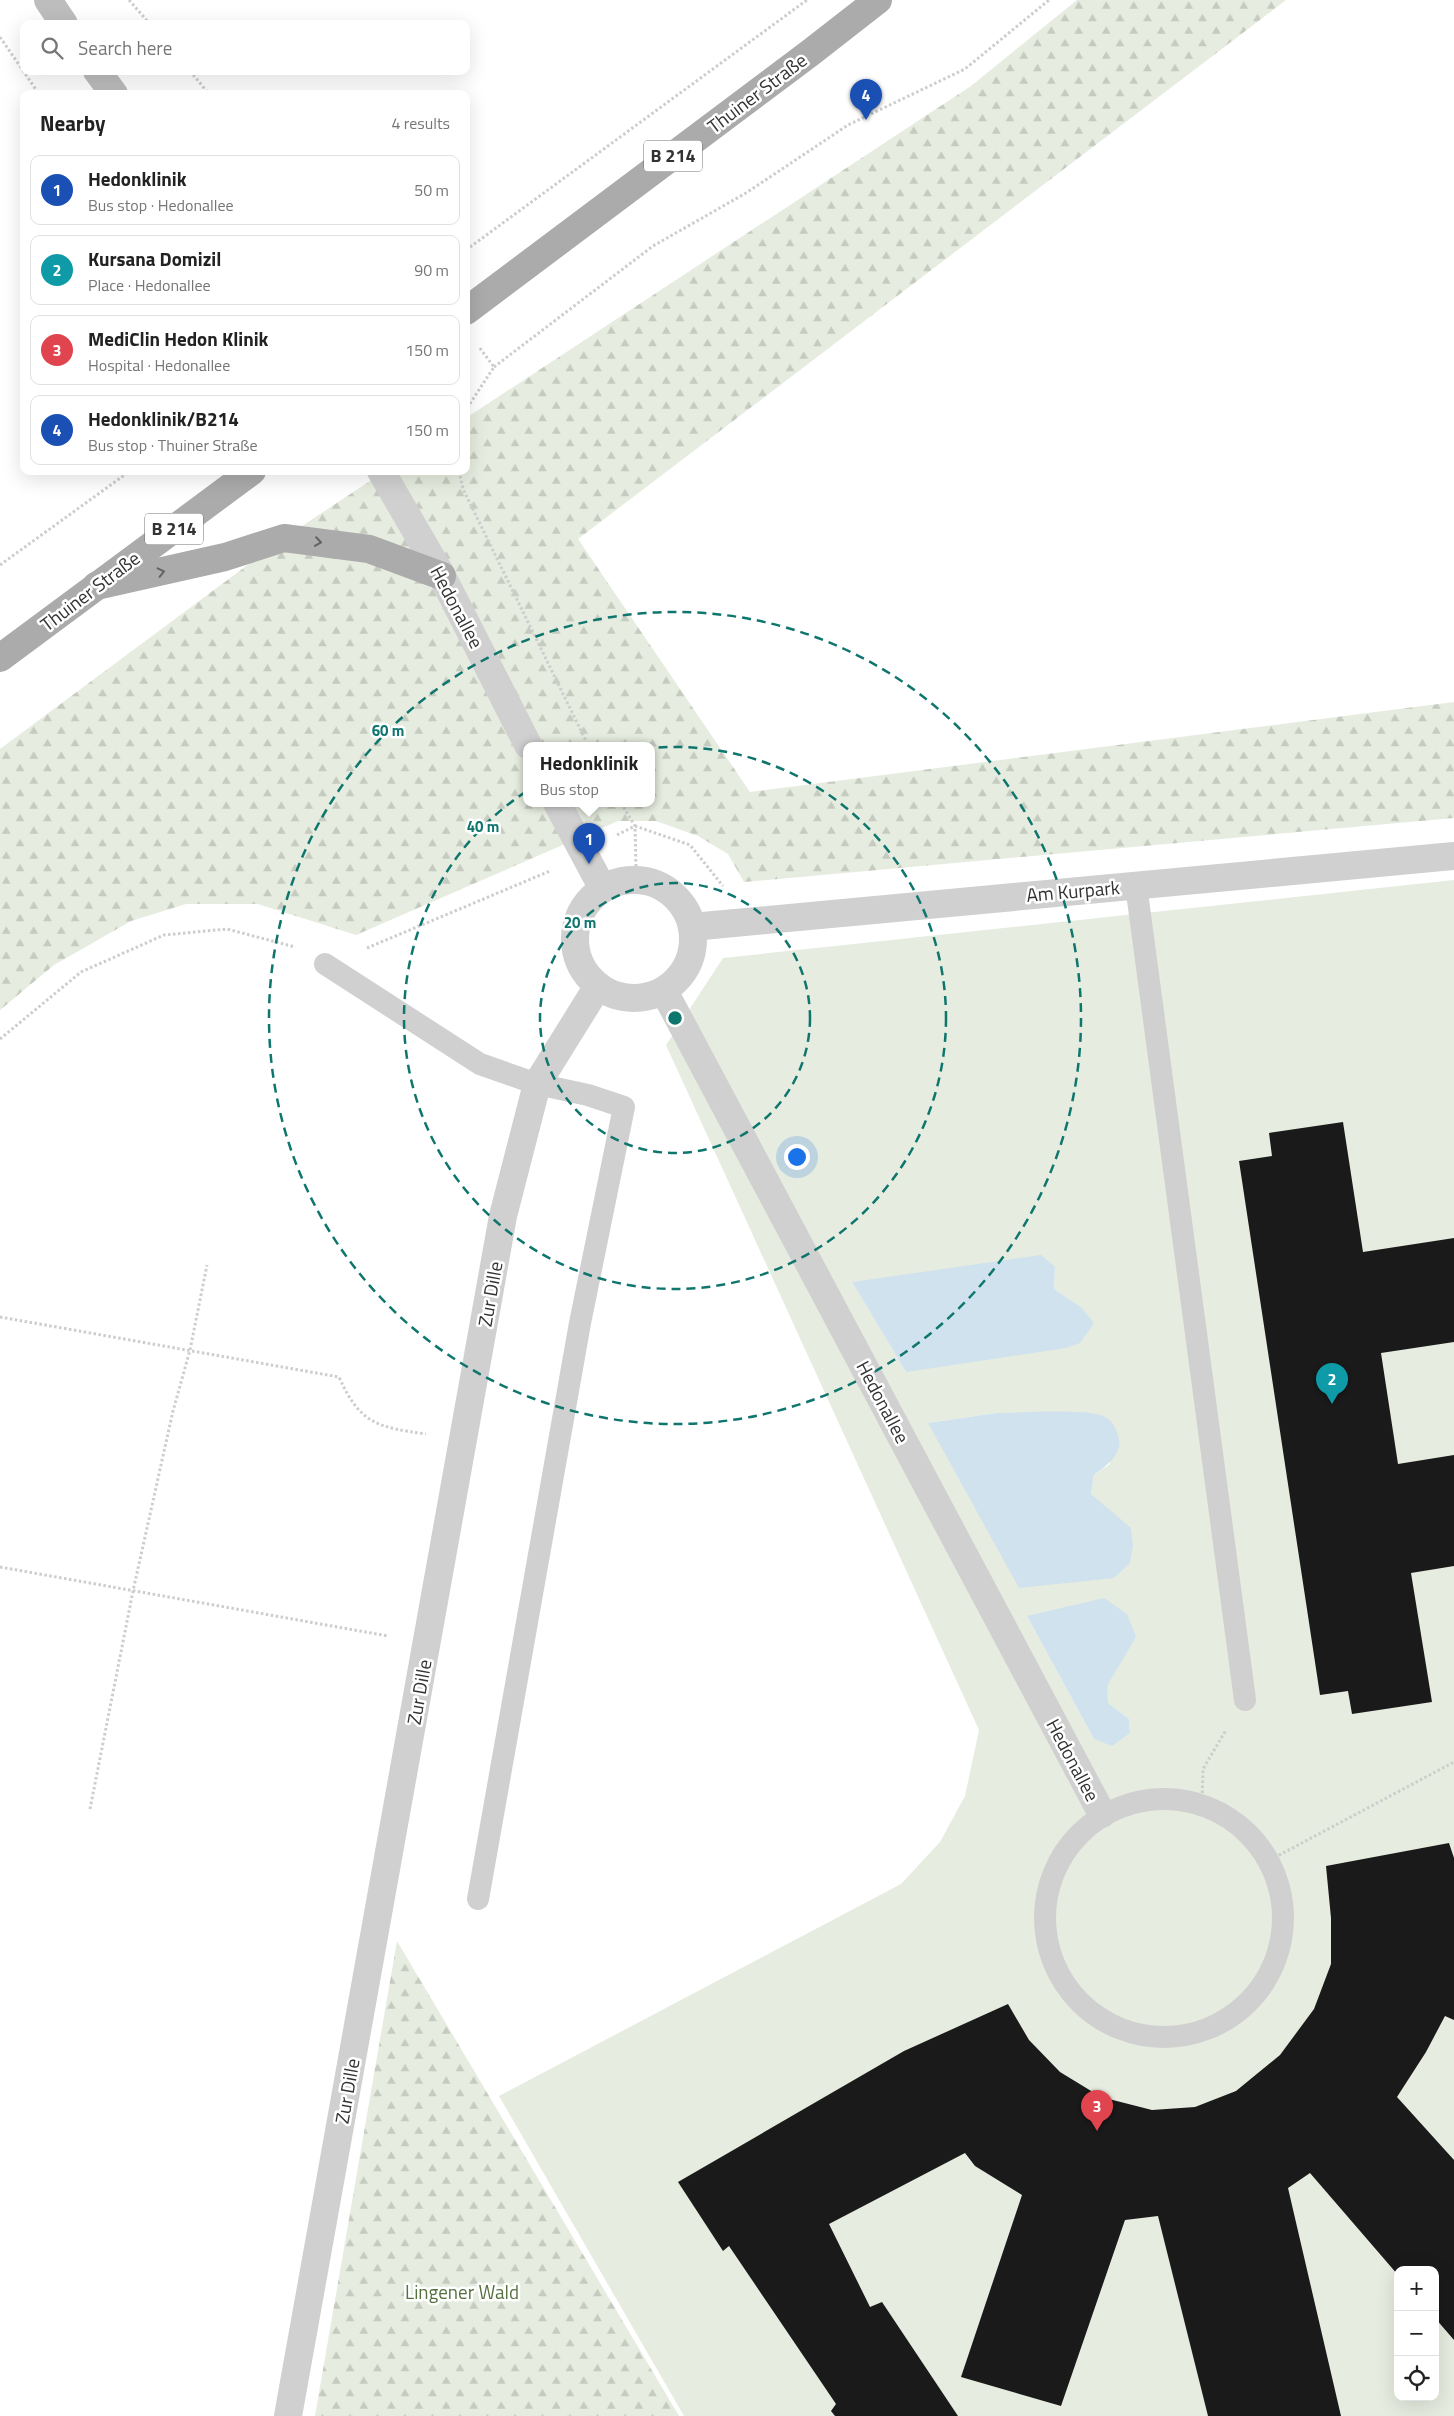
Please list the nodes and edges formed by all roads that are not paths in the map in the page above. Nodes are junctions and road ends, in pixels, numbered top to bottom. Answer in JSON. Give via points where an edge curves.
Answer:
{"nodes":[{"id":1,"x":48,"y":0,"type":"edge"},
{"id":2,"x":878,"y":0,"type":"edge"},
{"id":3,"x":61,"y":20,"type":"edge"},
{"id":4,"x":100,"y":75,"type":"edge"},
{"id":5,"x":111,"y":90,"type":"edge"},
{"id":6,"x":470,"y":308,"type":"edge"},
{"id":7,"x":247,"y":475,"type":"edge"},
{"id":8,"x":383,"y":475,"type":"edge"},
{"id":9,"x":442,"y":576,"type":"junction"},
{"id":10,"x":96,"y":586,"type":"junction"},
{"id":11,"x":0,"y":658,"type":"edge"},
{"id":12,"x":526,"y":742,"type":"edge"},
{"id":13,"x":559,"y":807,"type":"edge"},
{"id":14,"x":1454,"y":856,"type":"edge"},
{"id":15,"x":1136,"y":885,"type":"junction"},
{"id":16,"x":603,"y":889,"type":"junction"},
{"id":17,"x":692,"y":927,"type":"junction"},
{"id":18,"x":325,"y":964,"type":"road end"},
{"id":19,"x":598,"y":986,"type":"junction"},
{"id":20,"x":664,"y":991,"type":"junction"},
{"id":21,"x":537,"y":1084,"type":"junction"},
{"id":22,"x":1244,"y":1700,"type":"road end"},
{"id":23,"x":1102,"y":1814,"type":"junction"},
{"id":24,"x":478,"y":1899,"type":"dead end"},
{"id":25,"x":288,"y":2416,"type":"edge"}],
"edges":[{"from":1,"to":3,"type":"street"},
{"from":2,"to":6,"type":"main road","name":"Thuiner Straße","number":"B 214"},
{"from":4,"to":5,"type":"street"},
{"from":7,"to":10,"type":"main road","name":"Thuiner Straße","number":"B 214"},
{"from":8,"to":9,"type":"street","name":"Hedonallee"},
{"from":10,"to":9,"type":"main road","one_way":true,"via":[[224,557],[284,538],[369,549]]},
{"from":9,"to":12,"type":"street","name":"Hedonallee"},
{"from":10,"to":11,"type":"main road","name":"Thuiner Straße","number":"B 214"},
{"from":13,"to":16,"type":"street"},
{"from":14,"to":15,"type":"street","name":"Am Kurpark"},
{"from":15,"to":17,"type":"street","name":"Am Kurpark"},
{"from":15,"to":22,"type":"lane"},
{"from":16,"to":17,"type":"street","via":[[620,881],[637,880],[672,893],[685,907]]},
{"from":16,"to":19,"type":"street","via":[[592,895],[575,927],[577,948],[584,968]]},
{"from":17,"to":20,"type":"street","via":[[692,951],[684,973]]},
{"from":18,"to":21,"type":"lane","via":[[480,1064]]},
{"from":19,"to":20,"type":"street","via":[[619,996],[641,998]]},
{"from":19,"to":21,"type":"street","name":"Zur Dille"},
{"from":20,"to":23,"type":"street","name":"Hedonallee"},
{"from":21,"to":24,"type":"lane","via":[[624,1106],[580,1323]]},
{"from":21,"to":25,"type":"street","name":"Zur Dille","via":[[503,1216]]},
{"from":23,"to":23,"type":"lane","via":[[1152,1798],[1202,1803],[1239,1823],[1270,1860],[1282,1900],[1282,1938],[1264,1983],[1235,2014],[1201,2032],[1154,2038],[1110,2026],[1064,1986],[1048,1949],[1044,1900],[1062,1854]]}]}
